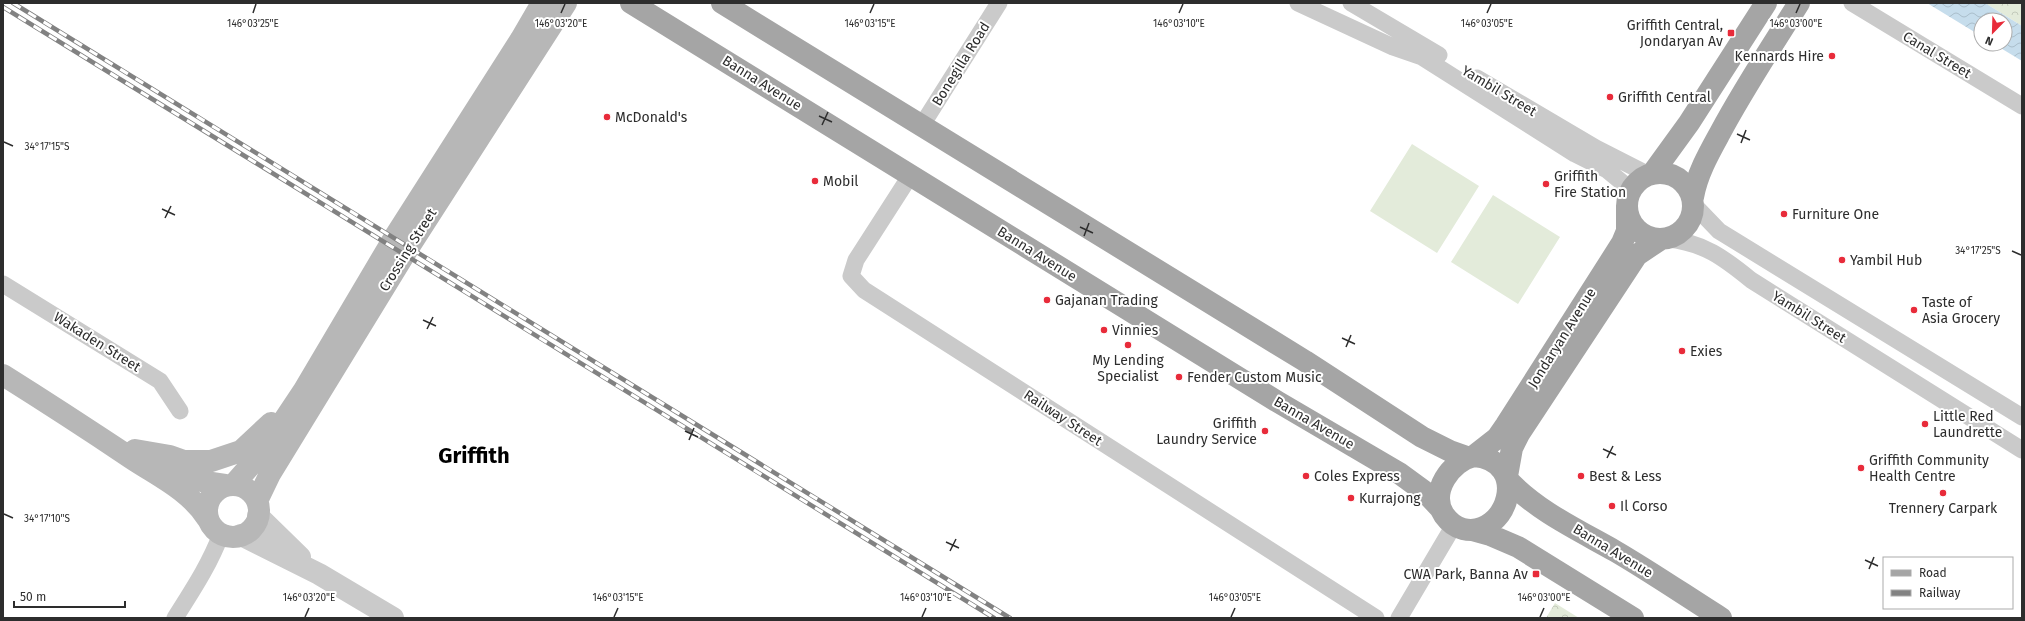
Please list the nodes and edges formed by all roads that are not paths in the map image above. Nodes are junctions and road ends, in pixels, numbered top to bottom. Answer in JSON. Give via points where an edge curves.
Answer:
{"nodes":[{"id":1,"x":542,"y":3,"type":"edge"},
{"id":2,"x":566,"y":3,"type":"edge"},
{"id":3,"x":631,"y":3,"type":"edge"},
{"id":4,"x":722,"y":3,"type":"edge"},
{"id":5,"x":999,"y":3,"type":"edge"},
{"id":6,"x":1298,"y":3,"type":"edge"},
{"id":7,"x":1321,"y":3,"type":"edge"},
{"id":8,"x":1352,"y":3,"type":"edge"},
{"id":9,"x":1766,"y":3,"type":"edge"},
{"id":10,"x":1799,"y":3,"type":"edge"},
{"id":11,"x":1852,"y":3,"type":"edge"},
{"id":12,"x":1393,"y":47,"type":"junction"},
{"id":13,"x":2022,"y":106,"type":"edge"},
{"id":14,"x":922,"y":125,"type":"junction"},
{"id":15,"x":1651,"y":174,"type":"junction"},
{"id":16,"x":910,"y":176,"type":"junction"},
{"id":17,"x":1693,"y":201,"type":"junction"},
{"id":18,"x":1627,"y":204,"type":"junction"},
{"id":19,"x":1664,"y":239,"type":"junction"},
{"id":20,"x":3,"y":284,"type":"edge"},
{"id":21,"x":3,"y":375,"type":"edge"},
{"id":22,"x":1962,"y":381,"type":"junction"},
{"id":23,"x":304,"y":390,"type":"junction"},
{"id":24,"x":1947,"y":404,"type":"junction"},
{"id":25,"x":180,"y":411,"type":"dead end"},
{"id":26,"x":2022,"y":417,"type":"edge"},
{"id":27,"x":90,"y":430,"type":"junction"},
{"id":28,"x":135,"y":450,"type":"junction"},
{"id":29,"x":2022,"y":450,"type":"edge"},
{"id":30,"x":1471,"y":457,"type":"junction"},
{"id":31,"x":1507,"y":478,"type":"junction"},
{"id":32,"x":230,"y":485,"type":"junction"},
{"id":33,"x":1440,"y":508,"type":"junction"},
{"id":34,"x":258,"y":509,"type":"junction"},
{"id":35,"x":1463,"y":528,"type":"junction"},
{"id":36,"x":223,"y":529,"type":"junction"},
{"id":37,"x":319,"y":574,"type":"junction"},
{"id":38,"x":175,"y":618,"type":"edge"},
{"id":39,"x":393,"y":618,"type":"edge"},
{"id":40,"x":1376,"y":618,"type":"edge"},
{"id":41,"x":1399,"y":618,"type":"edge"},
{"id":42,"x":1633,"y":618,"type":"edge"},
{"id":43,"x":1721,"y":618,"type":"edge"}],
"edges":[{"from":1,"to":23,"type":"main road","name":"Crossing Street","via":[[394,238]]},
{"from":2,"to":34,"type":"main road","name":"Crossing Street","via":[[404,254],[270,474]]},
{"from":3,"to":16,"type":"main road","name":"Banna Avenue"},
{"from":4,"to":14,"type":"main road"},
{"from":5,"to":14,"type":"street","name":"Bonegilla Road"},
{"from":6,"to":12,"type":"street","name":"Yambil Street"},
{"from":7,"to":12,"type":"street","name":"Yambil Street"},
{"from":8,"to":15,"type":"street","name":"Yambil Street","via":[[1596,148]]},
{"from":9,"to":15,"type":"main road","via":[[1690,123]]},
{"from":10,"to":17,"type":"main road","via":[[1732,110],[1695,183]]},
{"from":11,"to":13,"type":"street","name":"Canal Street"},
{"from":12,"to":18,"type":"street","name":"Yambil Street","via":[[1422,57],[1575,154],[1607,170],[1624,184]]},
{"from":14,"to":30,"type":"main road","via":[[1298,356],[1422,437],[1445,449]]},
{"from":15,"to":17,"type":"main road","via":[[1667,173],[1674,176],[1686,184]]},
{"from":15,"to":18,"type":"main road","via":[[1632,188]]},
{"from":16,"to":33,"type":"main road","name":"Banna Avenue","via":[[1278,402],[1399,472],[1425,492]]},
{"from":16,"to":40,"type":"street","name":"Railway Street","via":[[856,260],[852,276],[864,290]]},
{"from":17,"to":19,"type":"main road","via":[[1693,212],[1687,226],[1681,232]]},
{"from":17,"to":22,"type":"street","name":"Yambil Street","via":[[1719,231]]},
{"from":18,"to":19,"type":"main road","via":[[1635,228],[1647,236]]},
{"from":18,"to":30,"type":"main road","name":"Jondaryan Avenue","via":[[1627,231],[1610,262],[1506,425],[1492,443]]},
{"from":19,"to":24,"type":"street","name":"Yambil Street","via":[[1688,241],[1717,255],[1751,280]]},
{"from":19,"to":31,"type":"main road","name":"Jondaryan Avenue","via":[[1637,255],[1629,266],[1519,434],[1512,448]]},
{"from":20,"to":25,"type":"street","name":"Wakaden Street","via":[[160,381]]},
{"from":21,"to":27,"type":"main road"},
{"from":22,"to":24,"type":"street"},
{"from":22,"to":26,"type":"street","name":"Yambil Street"},
{"from":23,"to":28,"type":"main road","name":"Crossing Street","via":[[241,451],[220,459],[184,461]]},
{"from":23,"to":32,"type":"main road","name":"Crossing Street","via":[[264,450]]},
{"from":24,"to":29,"type":"street","name":"Yambil Street"},
{"from":27,"to":28,"type":"main road"},
{"from":27,"to":36,"type":"main road","via":[[180,489]]},
{"from":28,"to":32,"type":"main road","via":[[205,482]]},
{"from":30,"to":31,"type":"main road","via":[[1483,457],[1497,463]]},
{"from":30,"to":33,"type":"main road","via":[[1458,463],[1445,478],[1440,493]]},
{"from":31,"to":35,"type":"main road","via":[[1507,498],[1498,517],[1490,524]]},
{"from":31,"to":43,"type":"main road","name":"Banna Avenue","via":[[1518,491],[1542,508]]},
{"from":32,"to":34,"type":"main road","via":[[248,490]]},
{"from":32,"to":36,"type":"main road","via":[[218,489],[210,498],[206,510]]},
{"from":33,"to":35,"type":"main road"},
{"from":34,"to":36,"type":"main road","via":[[250,530]]},
{"from":34,"to":37,"type":"street","via":[[284,544]]},
{"from":35,"to":41,"type":"street"},
{"from":35,"to":42,"type":"main road","via":[[1518,546]]},
{"from":36,"to":37,"type":"street"},
{"from":36,"to":38,"type":"street","via":[[215,550]]},
{"from":37,"to":39,"type":"street"}]}
